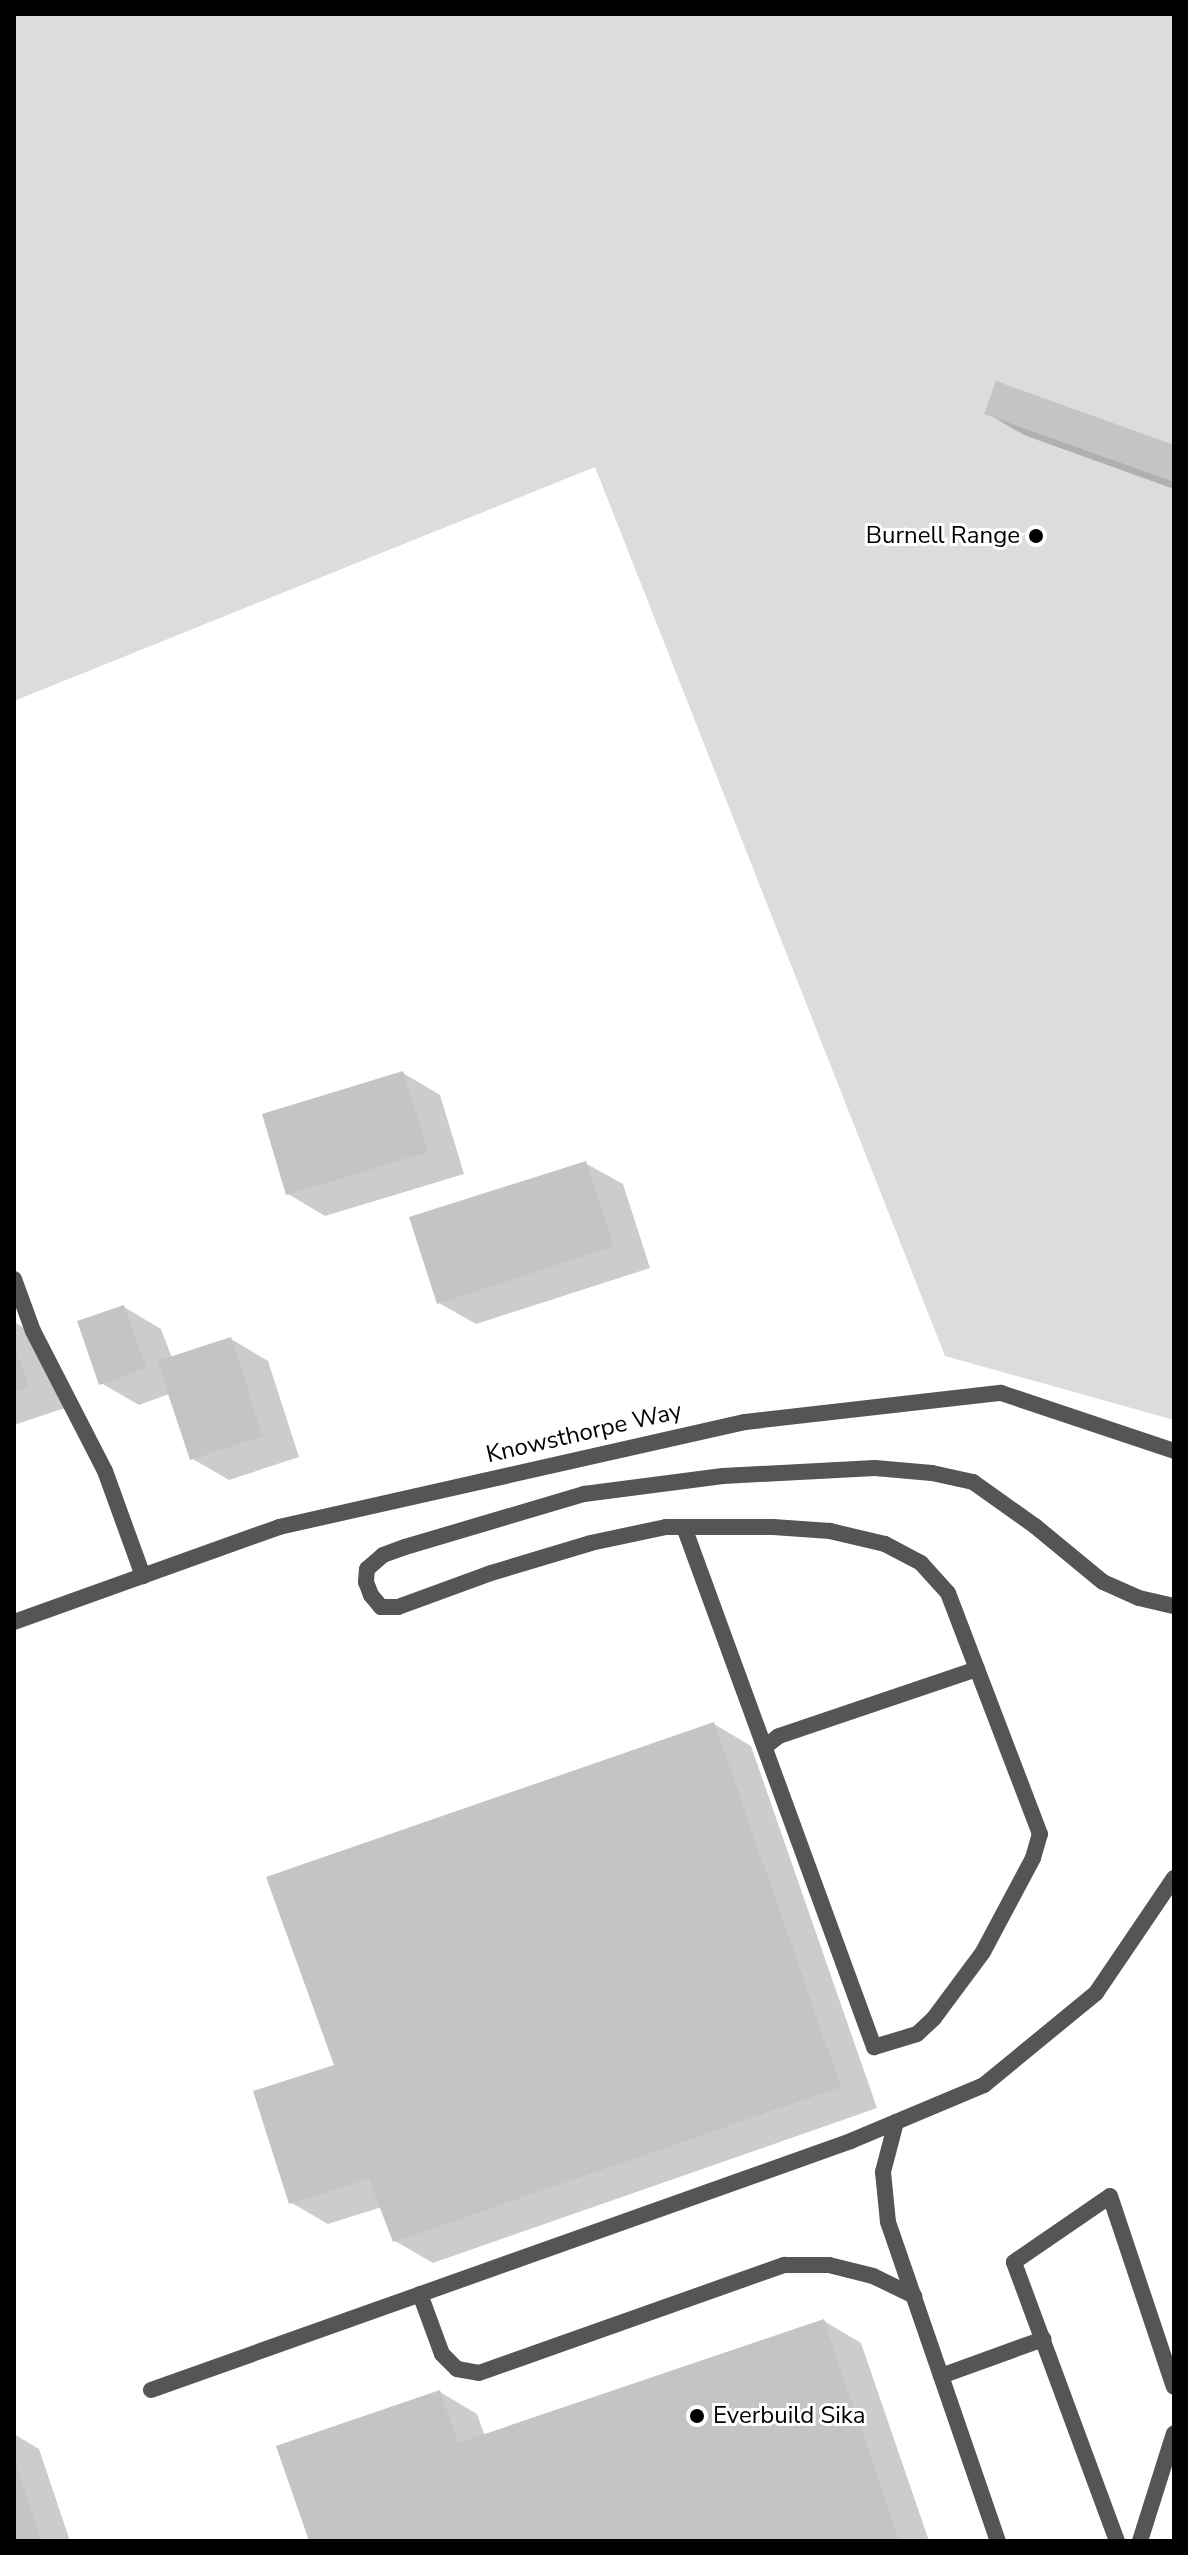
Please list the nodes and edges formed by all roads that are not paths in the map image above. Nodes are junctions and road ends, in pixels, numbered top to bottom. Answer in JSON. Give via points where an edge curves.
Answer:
{"nodes":[{"id":1,"x":14,"y":1279,"type":"edge"},
{"id":2,"x":1174,"y":1451,"type":"edge"},
{"id":3,"x":684,"y":1527,"type":"junction"},
{"id":4,"x":143,"y":1576,"type":"junction"},
{"id":5,"x":1174,"y":1606,"type":"edge"},
{"id":6,"x":14,"y":1622,"type":"edge"},
{"id":7,"x":977,"y":1669,"type":"junction"},
{"id":8,"x":766,"y":1746,"type":"junction"},
{"id":9,"x":1174,"y":1878,"type":"edge"},
{"id":10,"x":896,"y":2122,"type":"junction"},
{"id":11,"x":420,"y":2294,"type":"junction"},
{"id":12,"x":914,"y":2296,"type":"junction"},
{"id":13,"x":1043,"y":2339,"type":"junction"},
{"id":14,"x":941,"y":2376,"type":"junction"},
{"id":15,"x":1174,"y":2387,"type":"edge"},
{"id":16,"x":151,"y":2390,"type":"dead end"},
{"id":17,"x":1174,"y":2433,"type":"edge"},
{"id":18,"x":998,"y":2541,"type":"edge"},
{"id":19,"x":1117,"y":2541,"type":"edge"},
{"id":20,"x":1140,"y":2541,"type":"edge"}],
"edges":[{"from":1,"to":4,"type":"street","via":[[33,1331],[105,1471]]},
{"from":2,"to":4,"type":"street","name":"Knowsthorpe Way","via":[[1001,1393],[745,1422],[279,1527]]},
{"from":3,"to":5,"type":"street","via":[[591,1543],[398,1607],[381,1607],[366,1582],[367,1569],[383,1555],[584,1494],[723,1476],[875,1468],[973,1482],[1103,1582]]},
{"from":3,"to":7,"type":"street","via":[[830,1531],[885,1544],[921,1563],[948,1593]]},
{"from":3,"to":8,"type":"street"},
{"from":4,"to":6,"type":"street","name":"Knowsthorpe Way"},
{"from":7,"to":8,"type":"street","via":[[779,1736]]},
{"from":7,"to":8,"type":"street","via":[[1040,1834],[1033,1858],[983,1952],[934,2018],[917,2034],[895,2043],[874,2047]]},
{"from":9,"to":10,"type":"street","via":[[1096,1993],[984,2085]]},
{"from":10,"to":11,"type":"street"},
{"from":10,"to":12,"type":"street","via":[[883,2172],[888,2222]]},
{"from":11,"to":12,"type":"street","via":[[442,2354],[457,2369],[479,2373],[784,2265],[829,2265],[873,2276]]},
{"from":11,"to":16,"type":"street"},
{"from":12,"to":14,"type":"street"},
{"from":13,"to":14,"type":"street"},
{"from":13,"to":15,"type":"street","via":[[1014,2262],[1110,2196]]},
{"from":13,"to":19,"type":"street"},
{"from":14,"to":18,"type":"street"},
{"from":17,"to":20,"type":"street"}]}
